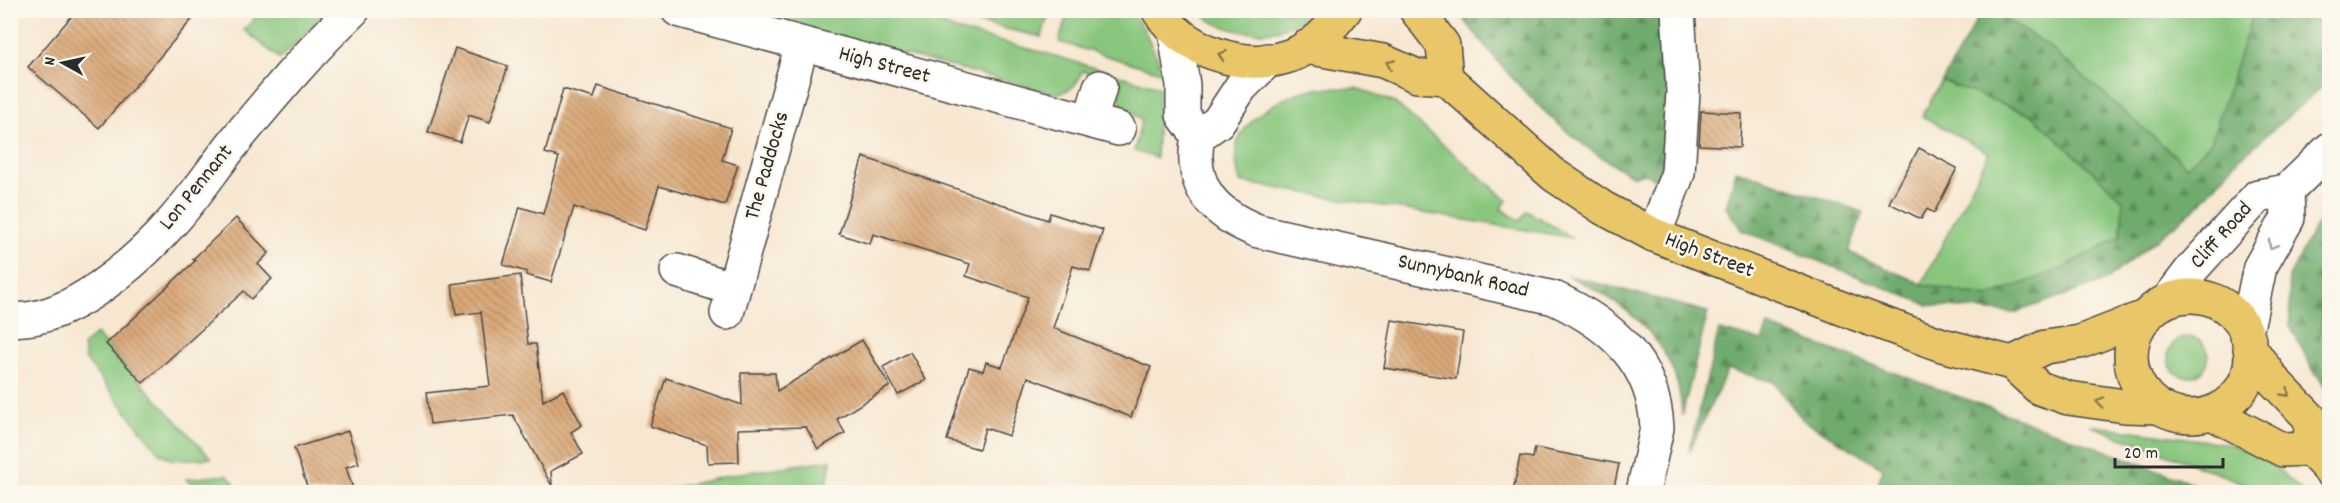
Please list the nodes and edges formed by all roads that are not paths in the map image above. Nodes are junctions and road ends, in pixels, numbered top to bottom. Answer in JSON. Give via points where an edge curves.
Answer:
{"nodes":[{"id":1,"x":353,"y":10,"type":"edge"},
{"id":2,"x":678,"y":10,"type":"edge"},
{"id":3,"x":1345,"y":10,"type":"edge"},
{"id":4,"x":1416,"y":10,"type":"edge"},
{"id":5,"x":1678,"y":10,"type":"edge"},
{"id":6,"x":1166,"y":21,"type":"edge"},
{"id":7,"x":802,"y":44,"type":"junction"},
{"id":8,"x":1306,"y":47,"type":"junction"},
{"id":9,"x":1268,"y":60,"type":"junction"},
{"id":10,"x":1446,"y":78,"type":"junction"},
{"id":11,"x":1100,"y":87,"type":"dead end"},
{"id":12,"x":1198,"y":136,"type":"junction"},
{"id":13,"x":2330,"y":149,"type":"edge"},
{"id":14,"x":2287,"y":191,"type":"junction"},
{"id":15,"x":1654,"y":235,"type":"junction"},
{"id":16,"x":677,"y":271,"type":"dead end"},
{"id":17,"x":2158,"y":308,"type":"junction"},
{"id":18,"x":10,"y":319,"type":"edge"},
{"id":19,"x":2248,"y":340,"type":"junction"},
{"id":20,"x":2012,"y":363,"type":"junction"},
{"id":21,"x":2158,"y":407,"type":"junction"},
{"id":22,"x":2212,"y":413,"type":"junction"},
{"id":23,"x":2320,"y":460,"type":"edge"},
{"id":24,"x":1643,"y":492,"type":"edge"}],
"edges":[{"from":1,"to":18,"type":"street","name":"Lon Pennant","via":[[300,65],[173,221],[142,252],[97,289],[50,315]]},
{"from":2,"to":7,"type":"street","name":"High Street"},
{"from":3,"to":8,"type":"main road","via":[[1324,37]]},
{"from":4,"to":10,"type":"main road","via":[[1443,45]]},
{"from":5,"to":15,"type":"street","via":[[1683,92],[1679,164]]},
{"from":9,"to":6,"type":"main road","one_way":true,"via":[[1239,61],[1202,48]]},
{"from":6,"to":12,"type":"street","via":[[1183,85],[1184,116]]},
{"from":7,"to":11,"type":"street","name":"High Street","via":[[1104,125]]},
{"from":7,"to":16,"type":"street","name":"The Paddocks","via":[[730,301]]},
{"from":8,"to":9,"type":"main road","via":[[1289,56]]},
{"from":10,"to":8,"type":"main road","one_way":true,"via":[[1417,76],[1383,61]]},
{"from":9,"to":12,"type":"street","via":[[1241,87],[1218,122]]},
{"from":10,"to":15,"type":"main road","name":"High Street","via":[[1554,175],[1603,208]]},
{"from":12,"to":24,"type":"street","name":"Sunnybank Road","via":[[1196,163],[1204,190],[1236,223],[1554,298],[1589,314],[1618,338],[1643,372],[1657,428]]},
{"from":13,"to":14,"type":"street"},
{"from":14,"to":17,"type":"street","name":"Cliff Road","via":[[2258,196]]},
{"from":14,"to":19,"type":"street","name":"Cliff Road","one_way":true,"via":[[2288,218],[2260,267]]},
{"from":15,"to":20,"type":"main road","name":"High Street","via":[[1854,314],[1942,345]]},
{"from":17,"to":19,"type":"main road","via":[[2190,296],[2211,298],[2240,319]]},
{"from":17,"to":20,"type":"main road","via":[[2080,342],[2045,347]]},
{"from":17,"to":21,"type":"main road","via":[[2133,341],[2131,362],[2135,378]]},
{"from":19,"to":22,"type":"main road","via":[[2252,360],[2241,391]]},
{"from":19,"to":23,"type":"main road","one_way":true,"via":[[2273,380],[2311,419]]},
{"from":21,"to":20,"type":"main road","name":"High Street","one_way":true,"via":[[2068,398],[2039,388]]},
{"from":21,"to":22,"type":"main road","via":[[2178,415]]},
{"from":22,"to":23,"type":"main road","via":[[2283,450]]}]}
